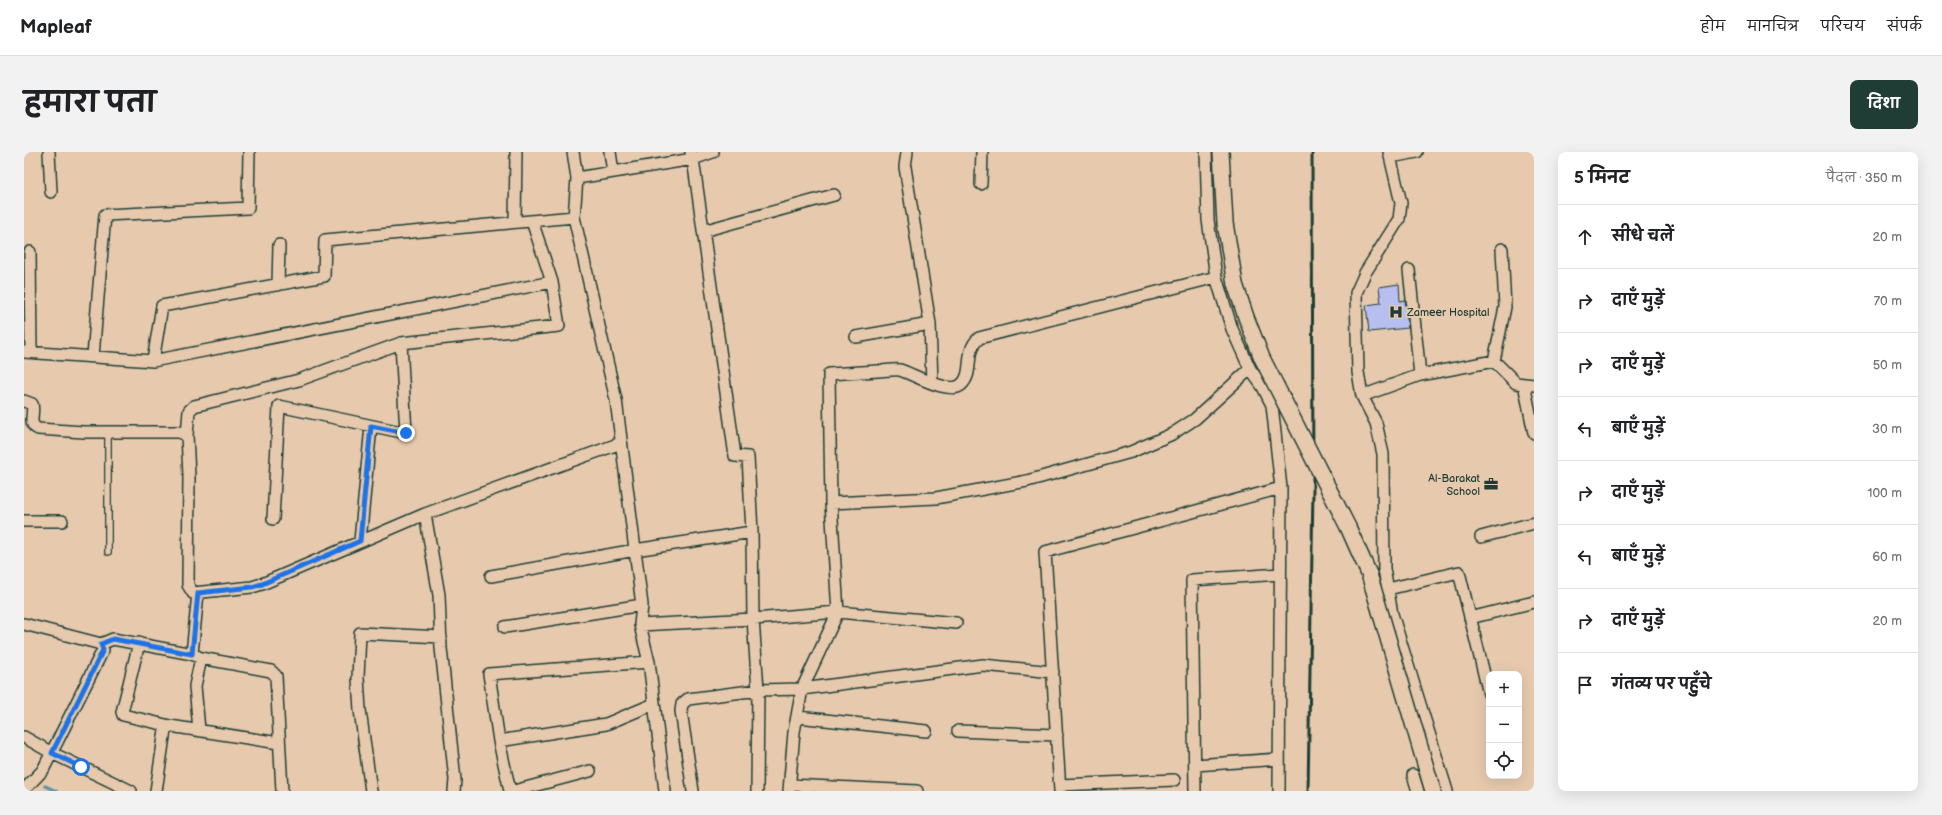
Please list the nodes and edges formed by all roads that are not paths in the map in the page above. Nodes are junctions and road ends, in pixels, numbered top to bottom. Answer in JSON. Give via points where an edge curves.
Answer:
{"nodes":[{"id":1,"x":49,"y":152,"type":"edge"},
{"id":2,"x":249,"y":152,"type":"edge"},
{"id":3,"x":516,"y":152,"type":"edge"},
{"id":4,"x":572,"y":152,"type":"edge"},
{"id":5,"x":610,"y":152,"type":"edge"},
{"id":6,"x":713,"y":152,"type":"edge"},
{"id":7,"x":907,"y":152,"type":"edge"},
{"id":8,"x":982,"y":152,"type":"edge"},
{"id":9,"x":1206,"y":152,"type":"edge"},
{"id":10,"x":1221,"y":152,"type":"edge"},
{"id":11,"x":1417,"y":152,"type":"edge"},
{"id":12,"x":692,"y":155,"type":"edge"},
{"id":13,"x":1390,"y":155,"type":"edge"},
{"id":14,"x":613,"y":172,"type":"junction"},
{"id":15,"x":577,"y":178,"type":"junction"},
{"id":16,"x":981,"y":184,"type":"dead end"},
{"id":17,"x":51,"y":192,"type":"dead end"},
{"id":18,"x":834,"y":194,"type":"dead end"},
{"id":19,"x":574,"y":217,"type":"junction"},
{"id":20,"x":532,"y":220,"type":"junction"},
{"id":21,"x":515,"y":222,"type":"junction"},
{"id":22,"x":703,"y":230,"type":"junction"},
{"id":23,"x":279,"y":245,"type":"dead end"},
{"id":24,"x":1502,"y":249,"type":"dead end"},
{"id":25,"x":30,"y":252,"type":"dead end"},
{"id":26,"x":1409,"y":270,"type":"dead end"},
{"id":27,"x":1216,"y":277,"type":"junction"},
{"id":28,"x":552,"y":282,"type":"junction"},
{"id":29,"x":278,"y":284,"type":"junction"},
{"id":30,"x":930,"y":324,"type":"junction"},
{"id":31,"x":856,"y":338,"type":"dead end"},
{"id":32,"x":401,"y":343,"type":"junction"},
{"id":33,"x":27,"y":352,"type":"edge"},
{"id":34,"x":93,"y":356,"type":"junction"},
{"id":35,"x":153,"y":361,"type":"junction"},
{"id":36,"x":1494,"y":362,"type":"junction"},
{"id":37,"x":1250,"y":369,"type":"junction"},
{"id":38,"x":1420,"y":375,"type":"junction"},
{"id":39,"x":932,"y":383,"type":"junction"},
{"id":40,"x":1529,"y":384,"type":"edge"},
{"id":41,"x":1362,"y":396,"type":"junction"},
{"id":42,"x":24,"y":401,"type":"edge"},
{"id":43,"x":371,"y":426,"type":"junction"},
{"id":44,"x":108,"y":432,"type":"junction"},
{"id":45,"x":1534,"y":433,"type":"edge"},
{"id":46,"x":187,"y":435,"type":"junction"},
{"id":47,"x":621,"y":443,"type":"junction"},
{"id":48,"x":1281,"y":488,"type":"junction"},
{"id":49,"x":831,"y":503,"type":"junction"},
{"id":50,"x":425,"y":514,"type":"junction"},
{"id":51,"x":273,"y":519,"type":"dead end"},
{"id":52,"x":24,"y":521,"type":"edge"},
{"id":53,"x":62,"y":521,"type":"dead end"},
{"id":54,"x":1534,"y":523,"type":"edge"},
{"id":55,"x":752,"y":532,"type":"junction"},
{"id":56,"x":1481,"y":537,"type":"dead end"},
{"id":57,"x":360,"y":541,"type":"junction"},
{"id":58,"x":635,"y":550,"type":"junction"},
{"id":59,"x":108,"y":552,"type":"dead end"},
{"id":60,"x":1280,"y":574,"type":"junction"},
{"id":61,"x":491,"y":576,"type":"dead end"},
{"id":62,"x":1388,"y":589,"type":"junction"},
{"id":63,"x":198,"y":593,"type":"junction"},
{"id":64,"x":1534,"y":602,"type":"edge"},
{"id":65,"x":642,"y":605,"type":"junction"},
{"id":66,"x":838,"y":612,"type":"junction"},
{"id":67,"x":1470,"y":618,"type":"junction"},
{"id":68,"x":753,"y":619,"type":"junction"},
{"id":69,"x":956,"y":623,"type":"dead end"},
{"id":70,"x":24,"y":624,"type":"edge"},
{"id":71,"x":640,"y":625,"type":"junction"},
{"id":72,"x":505,"y":628,"type":"dead end"},
{"id":73,"x":441,"y":637,"type":"junction"},
{"id":74,"x":101,"y":644,"type":"junction"},
{"id":75,"x":139,"y":644,"type":"junction"},
{"id":76,"x":196,"y":656,"type":"junction"},
{"id":77,"x":649,"y":662,"type":"junction"},
{"id":78,"x":1053,"y":672,"type":"junction"},
{"id":79,"x":1486,"y":682,"type":"edge"},
{"id":80,"x":802,"y":689,"type":"junction"},
{"id":81,"x":758,"y":690,"type":"junction"},
{"id":82,"x":654,"y":704,"type":"junction"},
{"id":83,"x":798,"y":717,"type":"junction"},
{"id":84,"x":170,"y":726,"type":"junction"},
{"id":85,"x":199,"y":730,"type":"junction"},
{"id":86,"x":926,"y":731,"type":"dead end"},
{"id":87,"x":958,"y":731,"type":"dead end"},
{"id":88,"x":1057,"y":735,"type":"junction"},
{"id":89,"x":24,"y":737,"type":"edge"},
{"id":90,"x":499,"y":742,"type":"junction"},
{"id":91,"x":278,"y":743,"type":"junction"},
{"id":92,"x":52,"y":753,"type":"junction"},
{"id":93,"x":1279,"y":759,"type":"junction"},
{"id":94,"x":1195,"y":766,"type":"junction"},
{"id":95,"x":590,"y":771,"type":"dead end"},
{"id":96,"x":1413,"y":775,"type":"dead end"},
{"id":97,"x":1174,"y":780,"type":"dead end"},
{"id":98,"x":790,"y":788,"type":"edge"},
{"id":99,"x":1060,"y":788,"type":"edge"},
{"id":100,"x":24,"y":790,"type":"edge"},
{"id":101,"x":131,"y":791,"type":"edge"},
{"id":102,"x":156,"y":791,"type":"edge"},
{"id":103,"x":282,"y":791,"type":"edge"},
{"id":104,"x":371,"y":791,"type":"edge"},
{"id":105,"x":454,"y":791,"type":"edge"},
{"id":106,"x":510,"y":791,"type":"edge"},
{"id":107,"x":514,"y":791,"type":"edge"},
{"id":108,"x":665,"y":791,"type":"edge"},
{"id":109,"x":693,"y":791,"type":"edge"},
{"id":110,"x":757,"y":791,"type":"edge"},
{"id":111,"x":917,"y":791,"type":"edge"},
{"id":112,"x":1194,"y":791,"type":"edge"},
{"id":113,"x":1279,"y":791,"type":"edge"},
{"id":114,"x":1418,"y":791,"type":"edge"},
{"id":115,"x":1433,"y":791,"type":"edge"},
{"id":116,"x":1447,"y":791,"type":"edge"}],
"edges":[{"from":1,"to":17,"type":"street"},
{"from":2,"to":34,"type":"street","via":[[248,208],[104,215]]},
{"from":3,"to":21,"type":"street"},
{"from":4,"to":15,"type":"street"},
{"from":5,"to":14,"type":"street"},
{"from":6,"to":12,"type":"street"},
{"from":7,"to":30,"type":"street","via":[[905,167]]},
{"from":8,"to":16,"type":"street"},
{"from":9,"to":27,"type":"street","via":[[1208,220]]},
{"from":10,"to":115,"type":"main road","bridge":true,"via":[[1225,223],[1235,284],[1246,318],[1262,358],[1348,527],[1369,574]]},
{"from":11,"to":13,"type":"street"},
{"from":12,"to":14,"type":"street"},
{"from":12,"to":22,"type":"street"},
{"from":13,"to":41,"type":"street","via":[[1401,203],[1398,219],[1356,293],[1358,372]]},
{"from":14,"to":15,"type":"street"},
{"from":15,"to":19,"type":"street"},
{"from":18,"to":22,"type":"street"},
{"from":19,"to":20,"type":"street"},
{"from":19,"to":47,"type":"street","via":[[616,400]]},
{"from":20,"to":21,"type":"street"},
{"from":20,"to":28,"type":"street"},
{"from":21,"to":29,"type":"street","via":[[325,240],[324,276]]},
{"from":22,"to":55,"type":"street","via":[[735,456],[748,457]]},
{"from":23,"to":29,"type":"street"},
{"from":24,"to":36,"type":"street","via":[[1505,307]]},
{"from":25,"to":33,"type":"street"},
{"from":26,"to":38,"type":"street"},
{"from":27,"to":37,"type":"street","via":[[1232,329]]},
{"from":27,"to":39,"type":"street","via":[[979,338],[970,351],[967,377],[960,386],[952,388]]},
{"from":28,"to":32,"type":"street","via":[[559,326]]},
{"from":28,"to":35,"type":"street"},
{"from":29,"to":35,"type":"street","via":[[162,306]]},
{"from":30,"to":31,"type":"street"},
{"from":30,"to":39,"type":"street"},
{"from":32,"to":43,"type":"street","via":[[406,433]]},
{"from":32,"to":46,"type":"street","via":[[299,380],[194,406],[189,411]]},
{"from":33,"to":34,"type":"street"},
{"from":34,"to":35,"type":"street"},
{"from":36,"to":38,"type":"street"},
{"from":36,"to":40,"type":"street","via":[[1516,383]]},
{"from":37,"to":48,"type":"street","via":[[1272,406]]},
{"from":37,"to":49,"type":"street","via":[[1195,419],[1172,434],[1131,452],[1027,481],[936,498]]},
{"from":38,"to":41,"type":"street"},
{"from":39,"to":49,"type":"street","via":[[898,370],[829,374]]},
{"from":40,"to":45,"type":"street"},
{"from":41,"to":62,"type":"street","via":[[1376,423],[1383,454],[1384,568]]},
{"from":42,"to":44,"type":"street","via":[[32,404],[32,423],[38,429]]},
{"from":43,"to":51,"type":"street","via":[[279,406]]},
{"from":43,"to":57,"type":"street"},
{"from":44,"to":46,"type":"street","via":[[179,432]]},
{"from":44,"to":59,"type":"lane"},
{"from":46,"to":63,"type":"street","via":[[188,585],[193,593]]},
{"from":47,"to":50,"type":"street"},
{"from":47,"to":58,"type":"street"},
{"from":48,"to":60,"type":"street"},
{"from":48,"to":78,"type":"street","via":[[1045,552]]},
{"from":49,"to":66,"type":"street"},
{"from":50,"to":57,"type":"street"},
{"from":50,"to":73,"type":"street","via":[[439,595]]},
{"from":52,"to":53,"type":"street"},
{"from":54,"to":56,"type":"street"},
{"from":55,"to":58,"type":"street"},
{"from":55,"to":68,"type":"street"},
{"from":57,"to":63,"type":"street","via":[[262,584]]},
{"from":58,"to":61,"type":"street"},
{"from":58,"to":65,"type":"street"},
{"from":60,"to":93,"type":"street"},
{"from":60,"to":94,"type":"street","via":[[1192,580]]},
{"from":62,"to":67,"type":"street","via":[[1459,572]]},
{"from":62,"to":116,"type":"street","via":[[1392,614]]},
{"from":63,"to":76,"type":"street"},
{"from":64,"to":67,"type":"street"},
{"from":65,"to":71,"type":"street"},
{"from":65,"to":72,"type":"street"},
{"from":66,"to":68,"type":"street"},
{"from":66,"to":69,"type":"street"},
{"from":66,"to":80,"type":"street"},
{"from":67,"to":79,"type":"street"},
{"from":68,"to":71,"type":"street"},
{"from":68,"to":81,"type":"street"},
{"from":70,"to":74,"type":"street"},
{"from":71,"to":77,"type":"street"},
{"from":73,"to":104,"type":"street","via":[[360,633],[360,710]]},
{"from":73,"to":105,"type":"street"},
{"from":74,"to":75,"type":"street","via":[[113,639]]},
{"from":74,"to":92,"type":"street","via":[[103,650]]},
{"from":75,"to":76,"type":"street"},
{"from":75,"to":84,"type":"street","via":[[123,715]]},
{"from":76,"to":85,"type":"street","via":[[195,686]]},
{"from":76,"to":91,"type":"street","via":[[274,672],[277,679]]},
{"from":77,"to":82,"type":"street"},
{"from":77,"to":90,"type":"street","via":[[489,674]]},
{"from":78,"to":80,"type":"street","via":[[983,665]]},
{"from":78,"to":88,"type":"street"},
{"from":80,"to":81,"type":"street"},
{"from":80,"to":83,"type":"street"},
{"from":81,"to":109,"type":"street","via":[[696,696],[682,704]]},
{"from":81,"to":110,"type":"street"},
{"from":82,"to":90,"type":"street","via":[[606,724]]},
{"from":82,"to":108,"type":"street"},
{"from":83,"to":86,"type":"street"},
{"from":83,"to":98,"type":"street","via":[[794,732]]},
{"from":84,"to":85,"type":"street"},
{"from":84,"to":102,"type":"street","via":[[165,730]]},
{"from":85,"to":91,"type":"street"},
{"from":87,"to":88,"type":"street"},
{"from":88,"to":99,"type":"street"},
{"from":89,"to":92,"type":"street"},
{"from":90,"to":106,"type":"street"},
{"from":91,"to":103,"type":"street"},
{"from":92,"to":100,"type":"street","via":[[38,777]]},
{"from":92,"to":101,"type":"street"},
{"from":93,"to":94,"type":"street"},
{"from":93,"to":113,"type":"street"},
{"from":94,"to":112,"type":"street"},
{"from":95,"to":107,"type":"street"},
{"from":96,"to":114,"type":"street"},
{"from":97,"to":99,"type":"street"},
{"from":98,"to":111,"type":"street"}]}
